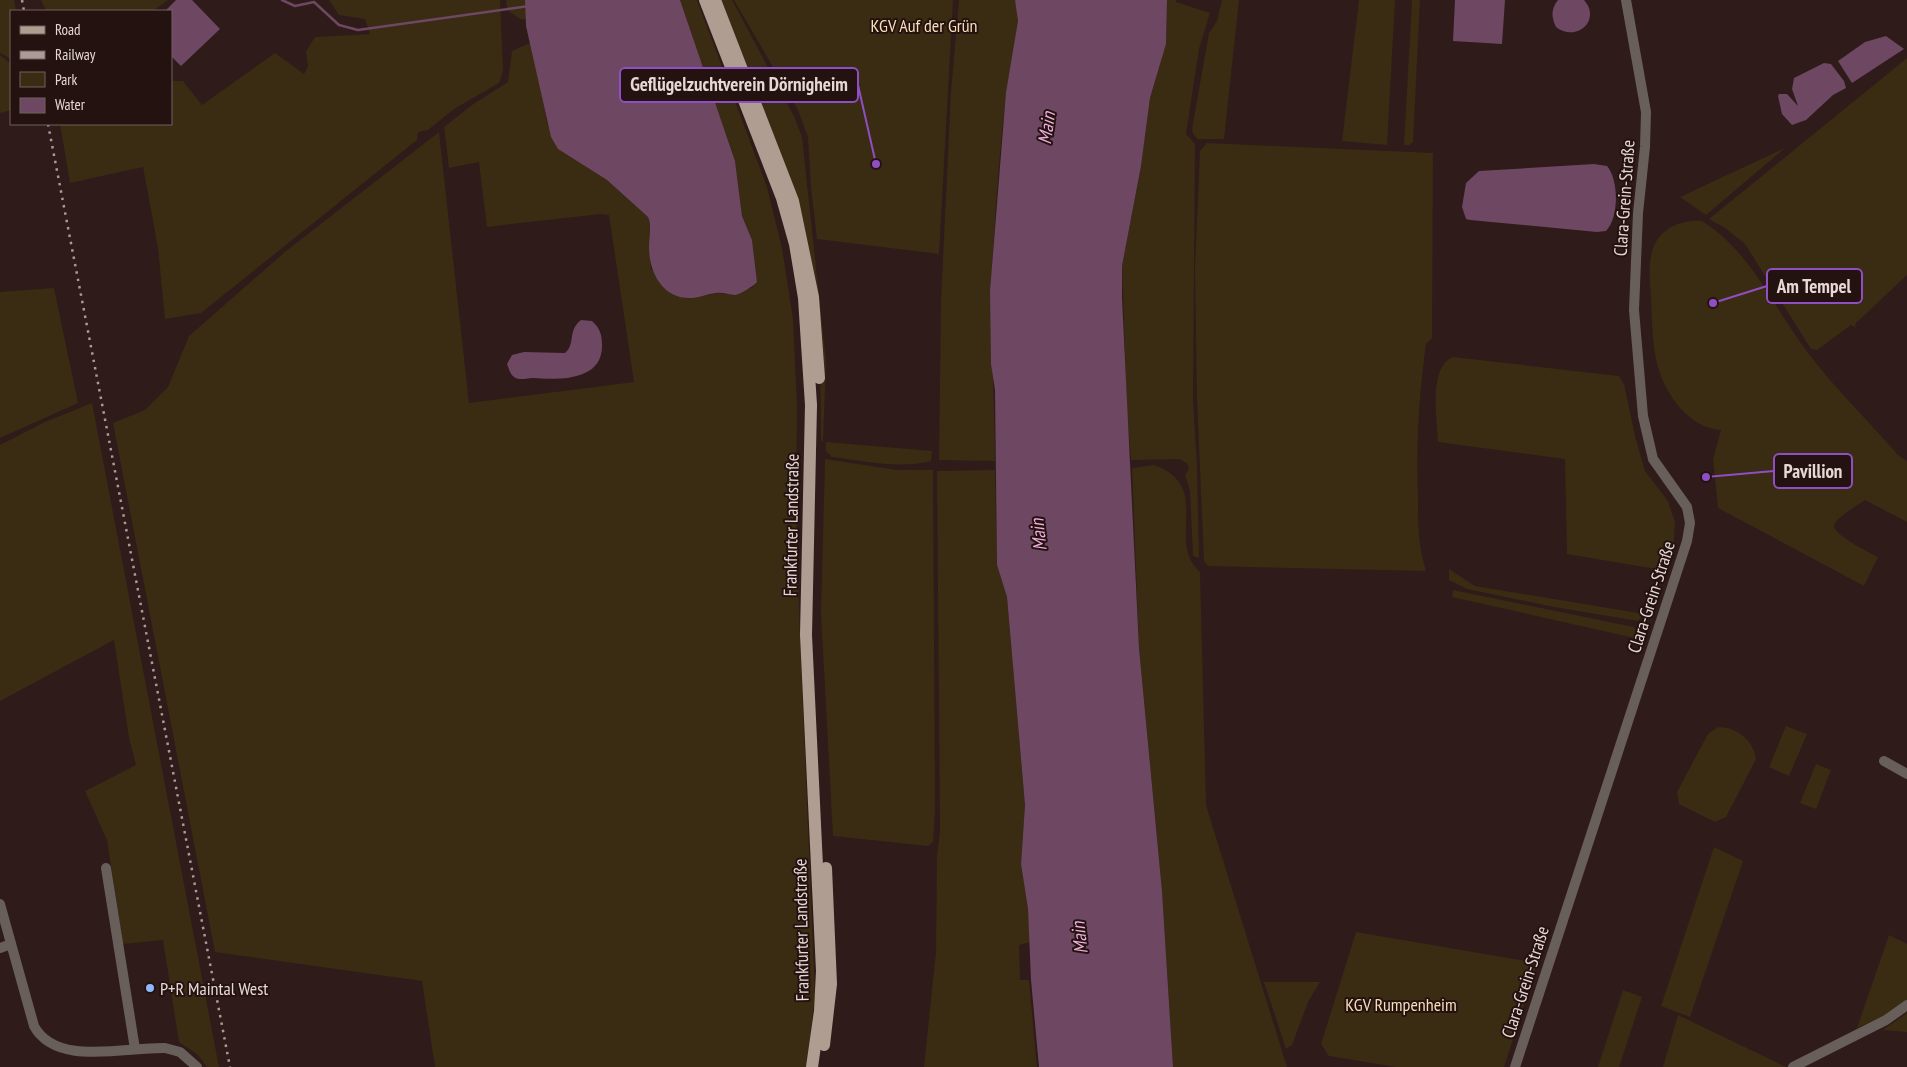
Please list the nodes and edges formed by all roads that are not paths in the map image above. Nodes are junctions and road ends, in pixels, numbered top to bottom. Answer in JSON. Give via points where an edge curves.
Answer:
{"nodes":[{"id":1,"x":705,"y":0,"type":"edge"},
{"id":2,"x":715,"y":0,"type":"edge"},
{"id":3,"x":1626,"y":0,"type":"edge"},
{"id":4,"x":1884,"y":761,"type":"dead end"},
{"id":5,"x":1907,"y":774,"type":"edge"},
{"id":6,"x":106,"y":868,"type":"dead end"},
{"id":7,"x":0,"y":904,"type":"edge"},
{"id":8,"x":11,"y":944,"type":"junction"},
{"id":9,"x":0,"y":948,"type":"edge"},
{"id":10,"x":1907,"y":1005,"type":"edge"},
{"id":11,"x":135,"y":1049,"type":"junction"},
{"id":12,"x":198,"y":1067,"type":"edge"},
{"id":13,"x":812,"y":1067,"type":"edge"},
{"id":14,"x":821,"y":1067,"type":"edge"},
{"id":15,"x":1515,"y":1067,"type":"edge"},
{"id":16,"x":1793,"y":1067,"type":"edge"}],
"edges":[{"from":1,"to":13,"type":"main road","name":"Frankfurter Landstraße","via":[[784,204],[797,254],[808,326],[811,405],[806,635],[822,971]]},
{"from":2,"to":14,"type":"main road","name":"Frankfurter Landstraße","via":[[793,201],[809,272],[816,324],[819,417],[814,632],[831,984]]},
{"from":3,"to":15,"type":"street","name":"Clara-Grein-Straße","via":[[1644,98],[1646,131],[1634,310],[1644,423],[1653,460],[1684,501],[1690,528]]},
{"from":4,"to":5,"type":"street"},
{"from":6,"to":11,"type":"street"},
{"from":7,"to":8,"type":"street"},
{"from":8,"to":9,"type":"street"},
{"from":8,"to":11,"type":"street","via":[[34,1026],[44,1040],[56,1049],[75,1053]]},
{"from":10,"to":16,"type":"street","via":[[1886,1020]]},
{"from":11,"to":12,"type":"street","via":[[172,1049]]}]}
